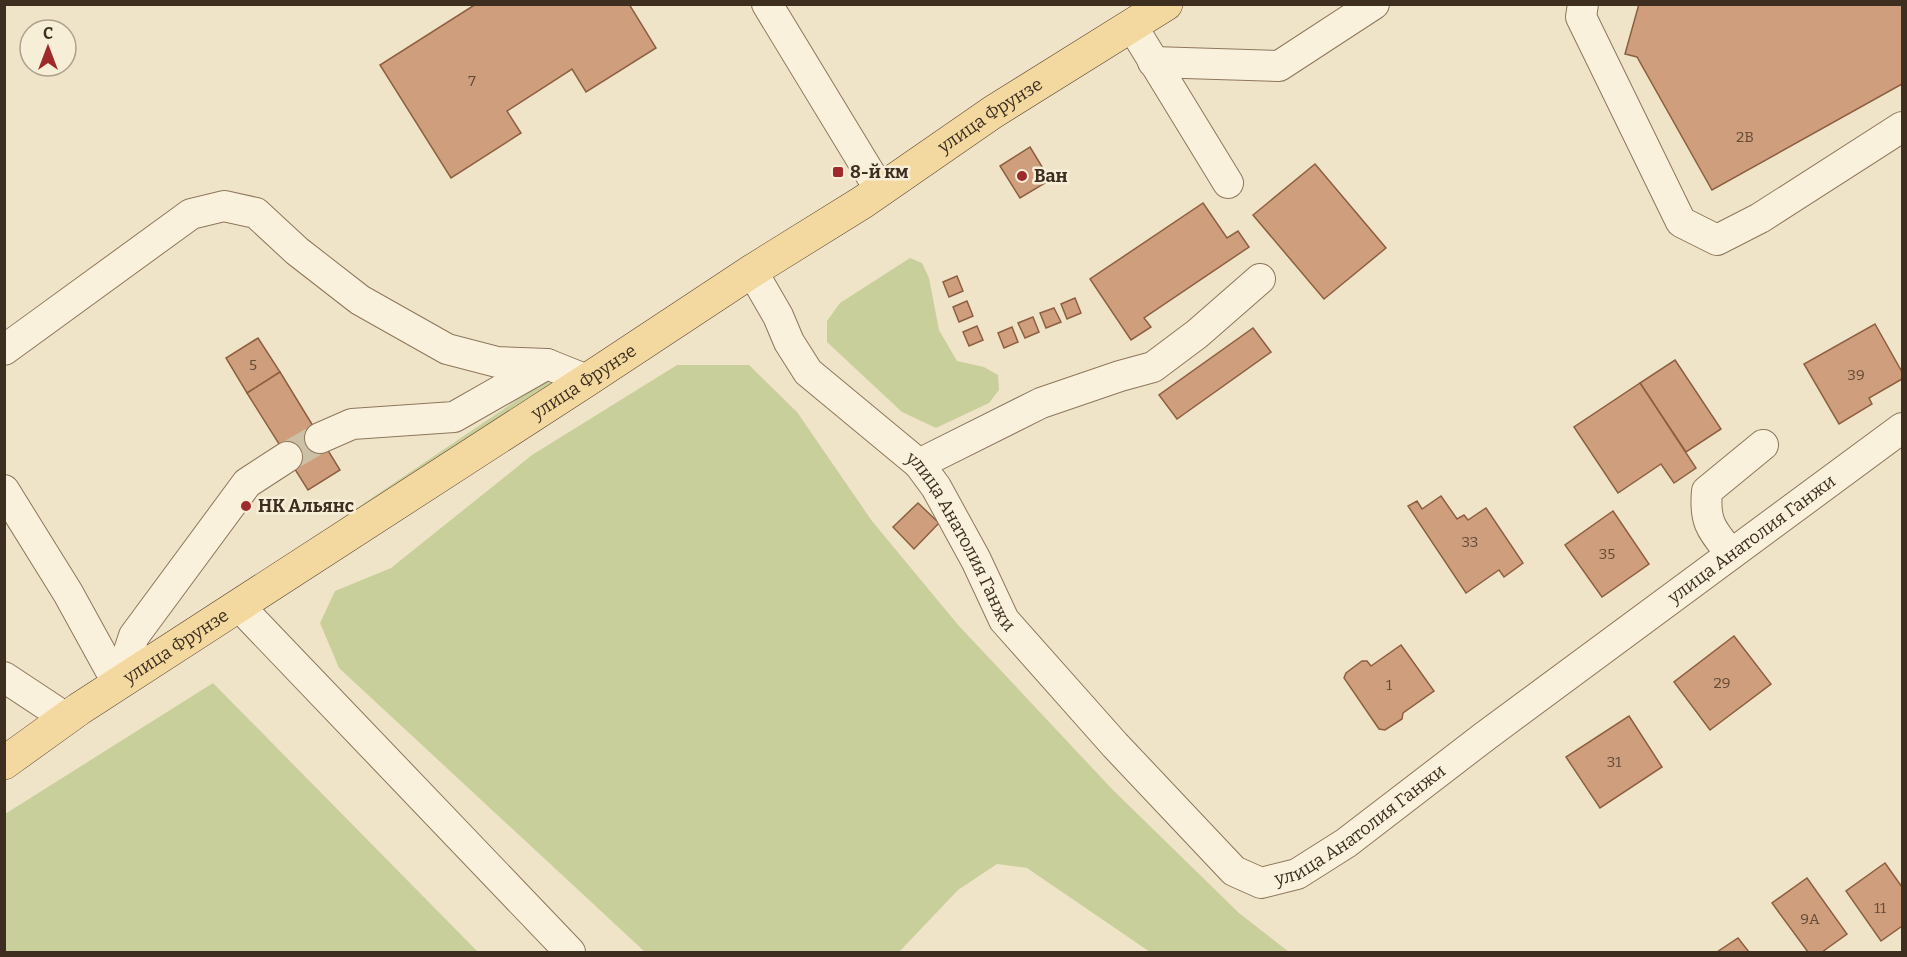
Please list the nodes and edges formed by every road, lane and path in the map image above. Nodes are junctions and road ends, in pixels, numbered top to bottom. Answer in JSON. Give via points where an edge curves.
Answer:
{"nodes":[{"id":1,"x":767,"y":4,"type":"edge"},
{"id":2,"x":1166,"y":4,"type":"edge"},
{"id":3,"x":1374,"y":4,"type":"edge"},
{"id":4,"x":1583,"y":4,"type":"edge"},
{"id":5,"x":1132,"y":26,"type":"junction"},
{"id":6,"x":1154,"y":62,"type":"junction"},
{"id":7,"x":1902,"y":127,"type":"edge"},
{"id":8,"x":1228,"y":183,"type":"dead end"},
{"id":9,"x":880,"y":190,"type":"junction"},
{"id":10,"x":752,"y":271,"type":"junction"},
{"id":11,"x":1260,"y":279,"type":"dead end"},
{"id":12,"x":4,"y":350,"type":"edge"},
{"id":13,"x":547,"y":364,"type":"junction"},
{"id":14,"x":587,"y":381,"type":"junction"},
{"id":15,"x":1902,"y":428,"type":"edge"},
{"id":16,"x":320,"y":438,"type":"tunnel mouth"},
{"id":17,"x":1763,"y":445,"type":"dead end"},
{"id":18,"x":287,"y":458,"type":"tunnel mouth"},
{"id":19,"x":919,"y":464,"type":"junction"},
{"id":20,"x":4,"y":490,"type":"edge"},
{"id":21,"x":1731,"y":554,"type":"junction"},
{"id":22,"x":239,"y":606,"type":"junction"},
{"id":23,"x":4,"y":677,"type":"edge"},
{"id":24,"x":118,"y":684,"type":"junction"},
{"id":25,"x":66,"y":718,"type":"junction"},
{"id":26,"x":4,"y":763,"type":"edge"},
{"id":27,"x":570,"y":952,"type":"edge"}],
"edges":[{"from":1,"to":9,"type":"street"},
{"from":2,"to":5,"type":"main road","name":"улица Фрунзе"},
{"from":3,"to":6,"type":"street","via":[[1280,66]]},
{"from":4,"to":7,"type":"street","via":[[1581,17],[1681,222],[1717,240],[1760,218]]},
{"from":5,"to":6,"type":"street"},
{"from":5,"to":9,"type":"main road","name":"улица Фрунзе","via":[[984,117]]},
{"from":6,"to":8,"type":"street"},
{"from":9,"to":10,"type":"main road","name":"улица Фрунзе"},
{"from":10,"to":14,"type":"main road","name":"улица Фрунзе"},
{"from":10,"to":19,"type":"street","name":"улица Анатолия Ганжи","via":[[808,372]]},
{"from":11,"to":19,"type":"street","via":[[1153,367],[1041,403]]},
{"from":12,"to":13,"type":"street","via":[[191,214],[224,206],[256,213],[360,300],[447,349],[497,362]]},
{"from":13,"to":14,"type":"street"},
{"from":13,"to":16,"type":"street","via":[[454,417],[352,424]]},
{"from":14,"to":22,"type":"main road","name":"улица Фрунзе"},
{"from":15,"to":21,"type":"street","name":"улица Анатолия Ганжи"},
{"from":17,"to":21,"type":"street","via":[[1707,491],[1705,511],[1713,531]]},
{"from":18,"to":24,"type":"street","via":[[247,483],[134,636]]},
{"from":19,"to":21,"type":"street","name":"улица Анатолия Ганжи","via":[[976,560],[1004,620],[1234,871],[1261,883],[1297,874],[1346,843]]},
{"from":20,"to":24,"type":"street"},
{"from":22,"to":24,"type":"main road","name":"улица Фрунзе"},
{"from":22,"to":27,"type":"street"},
{"from":23,"to":25,"type":"street"},
{"from":24,"to":25,"type":"main road","name":"улица Фрунзе"},
{"from":25,"to":26,"type":"main road","name":"улица Фрунзе"}]}
